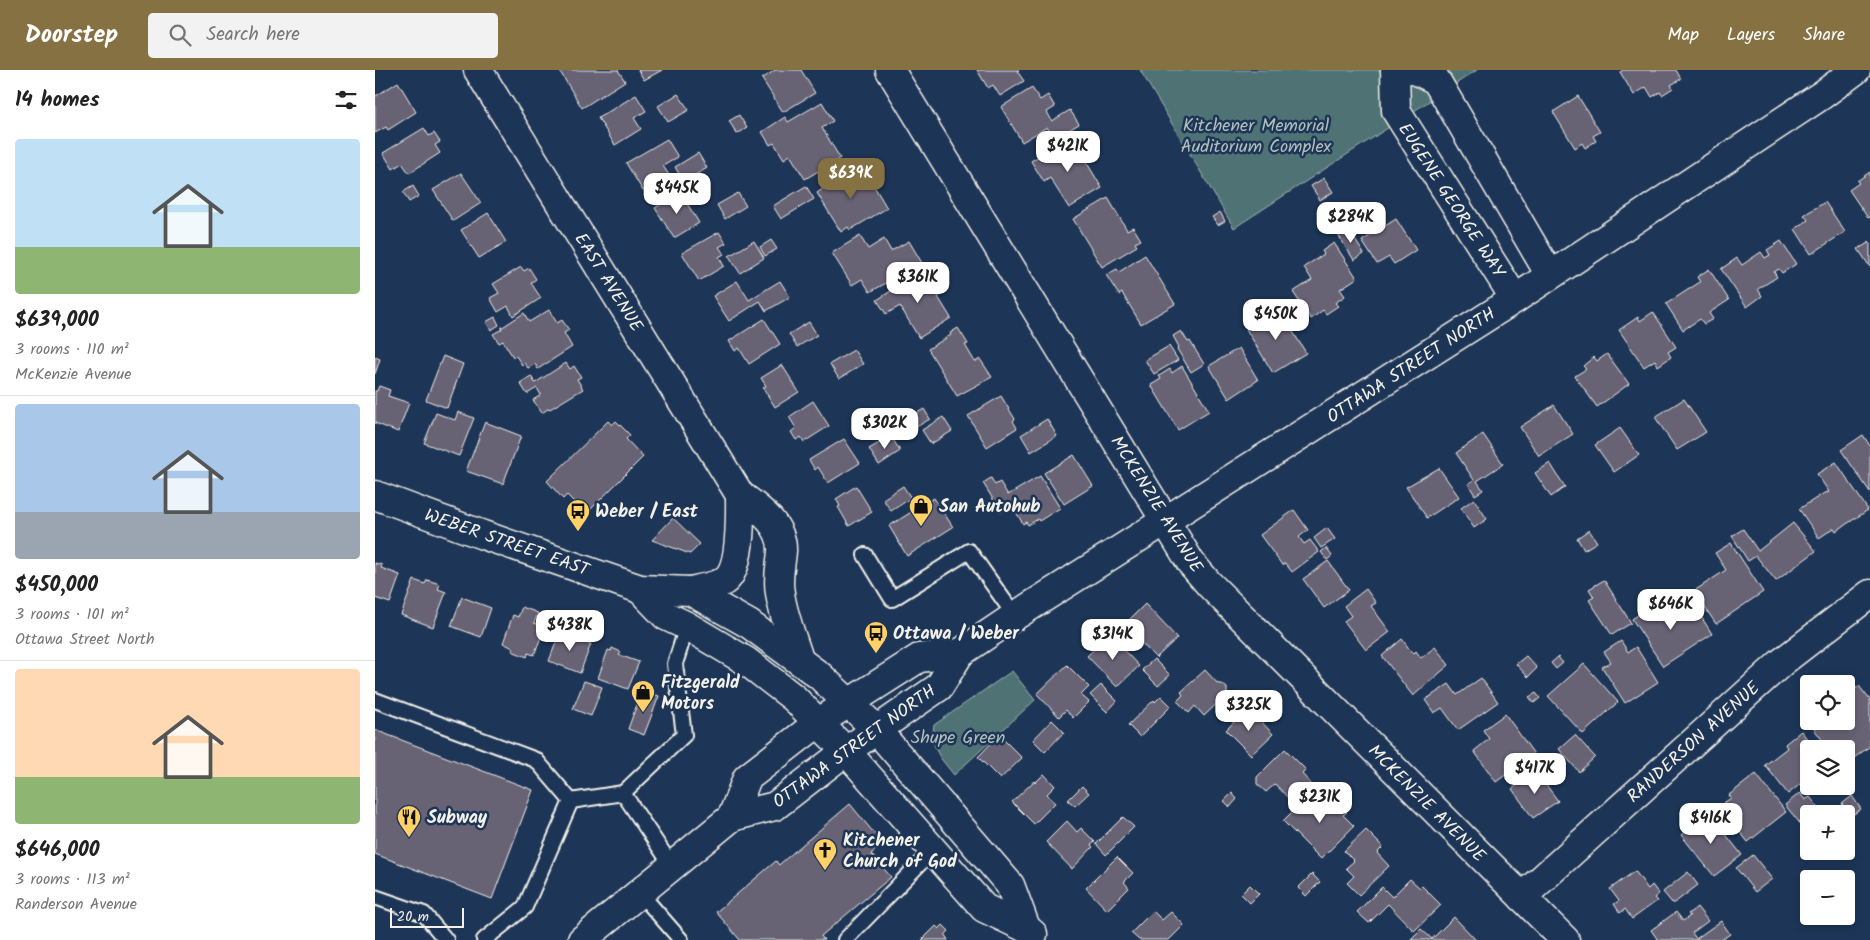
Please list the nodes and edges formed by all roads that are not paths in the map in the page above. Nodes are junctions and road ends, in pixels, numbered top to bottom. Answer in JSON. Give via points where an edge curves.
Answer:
{"nodes":[{"id":1,"x":478,"y":70,"type":"edge"},
{"id":2,"x":890,"y":70,"type":"edge"},
{"id":3,"x":1395,"y":70,"type":"edge"},
{"id":4,"x":1415,"y":70,"type":"edge"},
{"id":5,"x":1856,"y":70,"type":"edge"},
{"id":6,"x":1550,"y":275,"type":"junction"},
{"id":7,"x":1515,"y":299,"type":"junction"},
{"id":8,"x":375,"y":495,"type":"edge"},
{"id":9,"x":740,"y":495,"type":"junction"},
{"id":10,"x":1166,"y":521,"type":"junction"},
{"id":11,"x":865,"y":555,"type":"dead end"},
{"id":12,"x":640,"y":589,"type":"junction"},
{"id":13,"x":690,"y":591,"type":"junction"},
{"id":14,"x":1870,"y":594,"type":"edge"},
{"id":15,"x":1015,"y":616,"type":"junction"},
{"id":16,"x":687,"y":626,"type":"junction"},
{"id":17,"x":960,"y":653,"type":"junction"},
{"id":18,"x":799,"y":659,"type":"junction"},
{"id":19,"x":375,"y":700,"type":"edge"},
{"id":20,"x":848,"y":702,"type":"junction"},
{"id":21,"x":819,"y":722,"type":"junction"},
{"id":22,"x":876,"y":729,"type":"junction"},
{"id":23,"x":846,"y":751,"type":"junction"},
{"id":24,"x":623,"y":793,"type":"junction"},
{"id":25,"x":571,"y":801,"type":"junction"},
{"id":26,"x":732,"y":817,"type":"junction"},
{"id":27,"x":933,"y":850,"type":"junction"},
{"id":28,"x":672,"y":866,"type":"junction"},
{"id":29,"x":640,"y":893,"type":"junction"},
{"id":30,"x":375,"y":897,"type":"edge"},
{"id":31,"x":1522,"y":897,"type":"junction"},
{"id":32,"x":1033,"y":934,"type":"edge"},
{"id":33,"x":446,"y":940,"type":"edge"},
{"id":34,"x":484,"y":940,"type":"edge"},
{"id":35,"x":581,"y":940,"type":"edge"},
{"id":36,"x":681,"y":940,"type":"edge"},
{"id":37,"x":845,"y":940,"type":"edge"},
{"id":38,"x":1565,"y":940,"type":"edge"}],
"edges":[{"from":1,"to":9,"type":"main road","name":"EAST AVENUE"},
{"from":2,"to":10,"type":"main road","name":"MCKENZIE AVENUE"},
{"from":3,"to":7,"type":"main road","name":"EUGENE GEORGE WAY","via":[[1395,111]]},
{"from":4,"to":6,"type":"main road","via":[[1436,80]]},
{"from":5,"to":6,"type":"main road","name":"OTTAWA STREET NORTH"},
{"from":6,"to":7,"type":"main road","name":"OTTAWA STREET NORTH"},
{"from":7,"to":10,"type":"main road","name":"OTTAWA STREET NORTH"},
{"from":8,"to":12,"type":"main road","name":"WEBER STREET EAST"},
{"from":9,"to":13,"type":"main road","via":[[739,548],[730,575],[724,582]]},
{"from":9,"to":18,"type":"main road","name":"EAST AVENUE","via":[[775,525],[781,540],[779,592]]},
{"from":10,"to":15,"type":"main road","name":"OTTAWA STREET NORTH"},
{"from":10,"to":31,"type":"main road","name":"MCKENZIE AVENUE","via":[[1191,563],[1209,584]]},
{"from":11,"to":15,"type":"lane","via":[[892,599],[969,551]]},
{"from":12,"to":13,"type":"main road","name":"WEBER STREET EAST"},
{"from":12,"to":16,"type":"main road","name":"WEBER STREET EAST","via":[[666,616]]},
{"from":13,"to":18,"type":"main road","name":"WEBER STREET EAST","via":[[749,624]]},
{"from":14,"to":31,"type":"main road","name":"RANDERSON AVENUE","via":[[1782,662]]},
{"from":15,"to":17,"type":"main road","name":"OTTAWA STREET NORTH"},
{"from":16,"to":21,"type":"main road","name":"WEBER STREET EAST","via":[[746,661],[795,698]]},
{"from":16,"to":24,"type":"lane","via":[[675,664],[684,736]]},
{"from":17,"to":20,"type":"main road","name":"OTTAWA STREET NORTH","via":[[919,658]]},
{"from":17,"to":22,"type":"main road","name":"OTTAWA STREET NORTH","via":[[939,687]]},
{"from":18,"to":20,"type":"main road","name":"WEBER STREET EAST"},
{"from":19,"to":25,"type":"lane","via":[[536,760]]},
{"from":20,"to":21,"type":"main road","name":"OTTAWA STREET NORTH"},
{"from":20,"to":22,"type":"main road","name":"WEBER STREET EAST"},
{"from":21,"to":23,"type":"main road","name":"WEBER STREET EAST"},
{"from":21,"to":26,"type":"main road","name":"OTTAWA STREET NORTH","via":[[747,778]]},
{"from":22,"to":23,"type":"main road","name":"OTTAWA STREET NORTH"},
{"from":22,"to":32,"type":"main road","name":"WEBER STREET EAST","via":[[1010,885]]},
{"from":23,"to":26,"type":"main road","name":"OTTAWA STREET NORTH","via":[[775,806]]},
{"from":23,"to":27,"type":"main road","name":"WEBER STREET EAST"},
{"from":24,"to":25,"type":"lane"},
{"from":24,"to":28,"type":"lane"},
{"from":25,"to":34,"type":"lane","via":[[525,907]]},
{"from":26,"to":28,"type":"main road","name":"OTTAWA STREET NORTH"},
{"from":27,"to":32,"type":"main road","name":"WEBER STREET EAST","via":[[984,908]]},
{"from":27,"to":37,"type":"lane"},
{"from":28,"to":29,"type":"main road","name":"OTTAWA STREET NORTH"},
{"from":29,"to":35,"type":"main road","name":"OTTAWA STREET NORTH"},
{"from":29,"to":36,"type":"lane"},
{"from":30,"to":33,"type":"lane","via":[[424,914]]},
{"from":31,"to":38,"type":"main road","name":"MCKENZIE AVENUE"}]}
